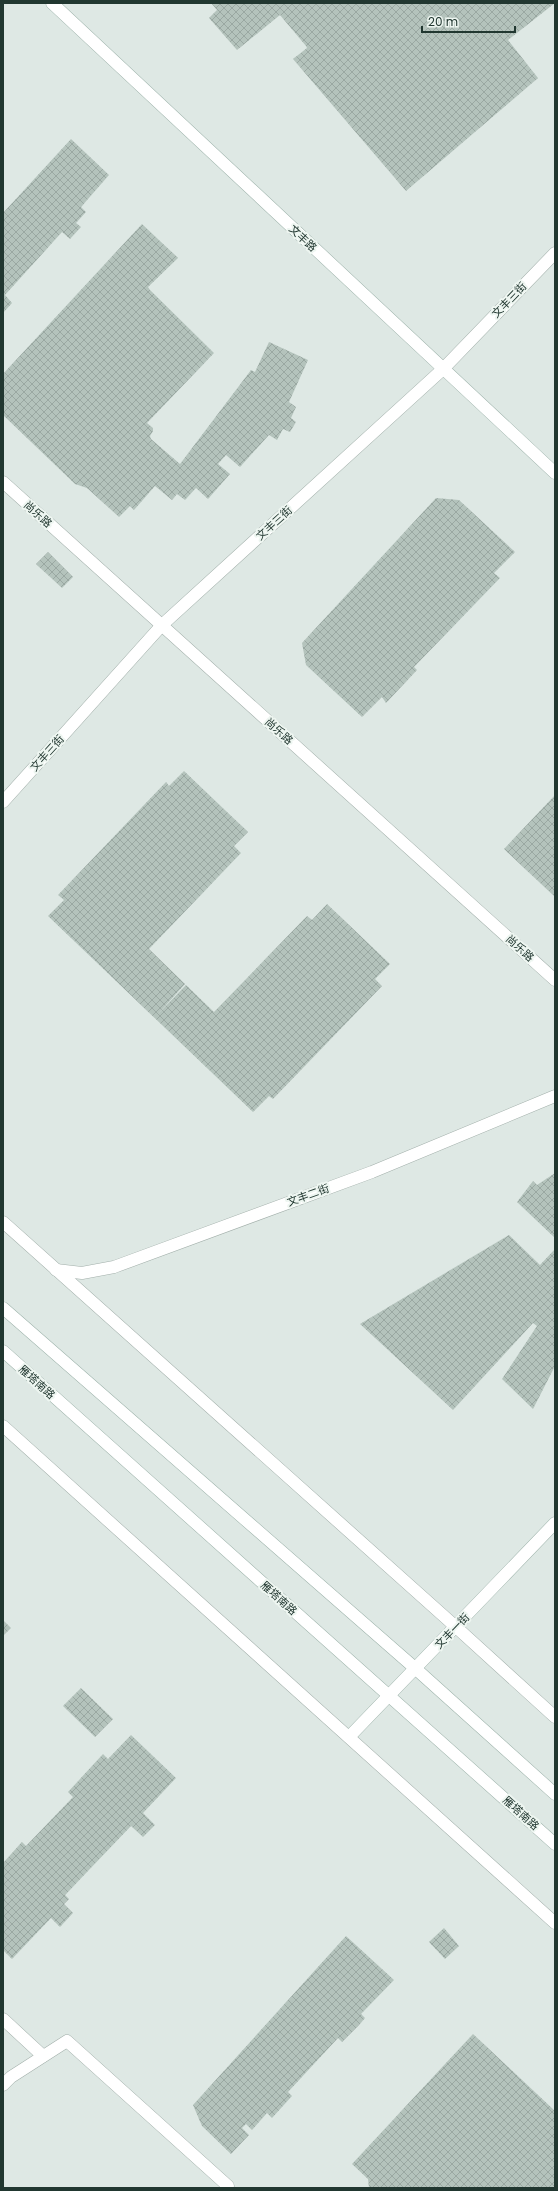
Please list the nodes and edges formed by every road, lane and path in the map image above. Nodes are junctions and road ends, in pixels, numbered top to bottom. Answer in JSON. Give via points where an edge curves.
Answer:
{"nodes":[{"id":1,"x":52,"y":3,"type":"edge"},
{"id":2,"x":555,"y":253,"type":"edge"},
{"id":3,"x":443,"y":369,"type":"junction"},
{"id":4,"x":555,"y":473,"type":"edge"},
{"id":5,"x":3,"y":482,"type":"edge"},
{"id":6,"x":162,"y":625,"type":"junction"},
{"id":7,"x":3,"y":802,"type":"edge"},
{"id":8,"x":555,"y":980,"type":"edge"},
{"id":9,"x":555,"y":1096,"type":"edge"},
{"id":10,"x":3,"y":1222,"type":"edge"},
{"id":11,"x":56,"y":1270,"type":"junction"},
{"id":12,"x":3,"y":1308,"type":"edge"},
{"id":13,"x":3,"y":1351,"type":"edge"},
{"id":14,"x":3,"y":1426,"type":"edge"},
{"id":15,"x":555,"y":1523,"type":"edge"},
{"id":16,"x":456,"y":1626,"type":"junction"},
{"id":17,"x":416,"y":1669,"type":"junction"},
{"id":18,"x":390,"y":1697,"type":"junction"},
{"id":19,"x":555,"y":1717,"type":"edge"},
{"id":20,"x":349,"y":1737,"type":"junction"},
{"id":21,"x":555,"y":1794,"type":"edge"},
{"id":22,"x":555,"y":1844,"type":"edge"},
{"id":23,"x":555,"y":1923,"type":"edge"},
{"id":24,"x":3,"y":2019,"type":"edge"},
{"id":25,"x":43,"y":2056,"type":"junction"},
{"id":26,"x":3,"y":2085,"type":"edge"},
{"id":27,"x":228,"y":2186,"type":"dead end"}],
"edges":[{"from":1,"to":3,"type":"street","name":"文丰路"},
{"from":2,"to":3,"type":"street","name":"文丰三街"},
{"from":3,"to":4,"type":"street","name":"文丰路"},
{"from":3,"to":6,"type":"street","name":"文丰三街"},
{"from":5,"to":6,"type":"street","name":"尚乐路"},
{"from":6,"to":7,"type":"street","name":"文丰三街"},
{"from":6,"to":8,"type":"street","name":"尚乐路"},
{"from":9,"to":11,"type":"street","name":"文丰二街","via":[[372,1172],[114,1267],[82,1273]]},
{"from":10,"to":11,"type":"street"},
{"from":11,"to":16,"type":"street"},
{"from":12,"to":17,"type":"street"},
{"from":13,"to":18,"type":"street","name":"雁塔南路"},
{"from":14,"to":20,"type":"street"},
{"from":15,"to":16,"type":"street","name":"文丰一街"},
{"from":16,"to":17,"type":"street","name":"文丰一街"},
{"from":16,"to":19,"type":"street"},
{"from":17,"to":18,"type":"street","name":"文丰一街"},
{"from":17,"to":21,"type":"street"},
{"from":18,"to":20,"type":"street","name":"文丰一街"},
{"from":18,"to":22,"type":"street","name":"雁塔南路"},
{"from":20,"to":23,"type":"street"},
{"from":24,"to":25,"type":"street"},
{"from":25,"to":26,"type":"street","via":[[11,2076]]},
{"from":25,"to":27,"type":"street","via":[[67,2041]]}]}
